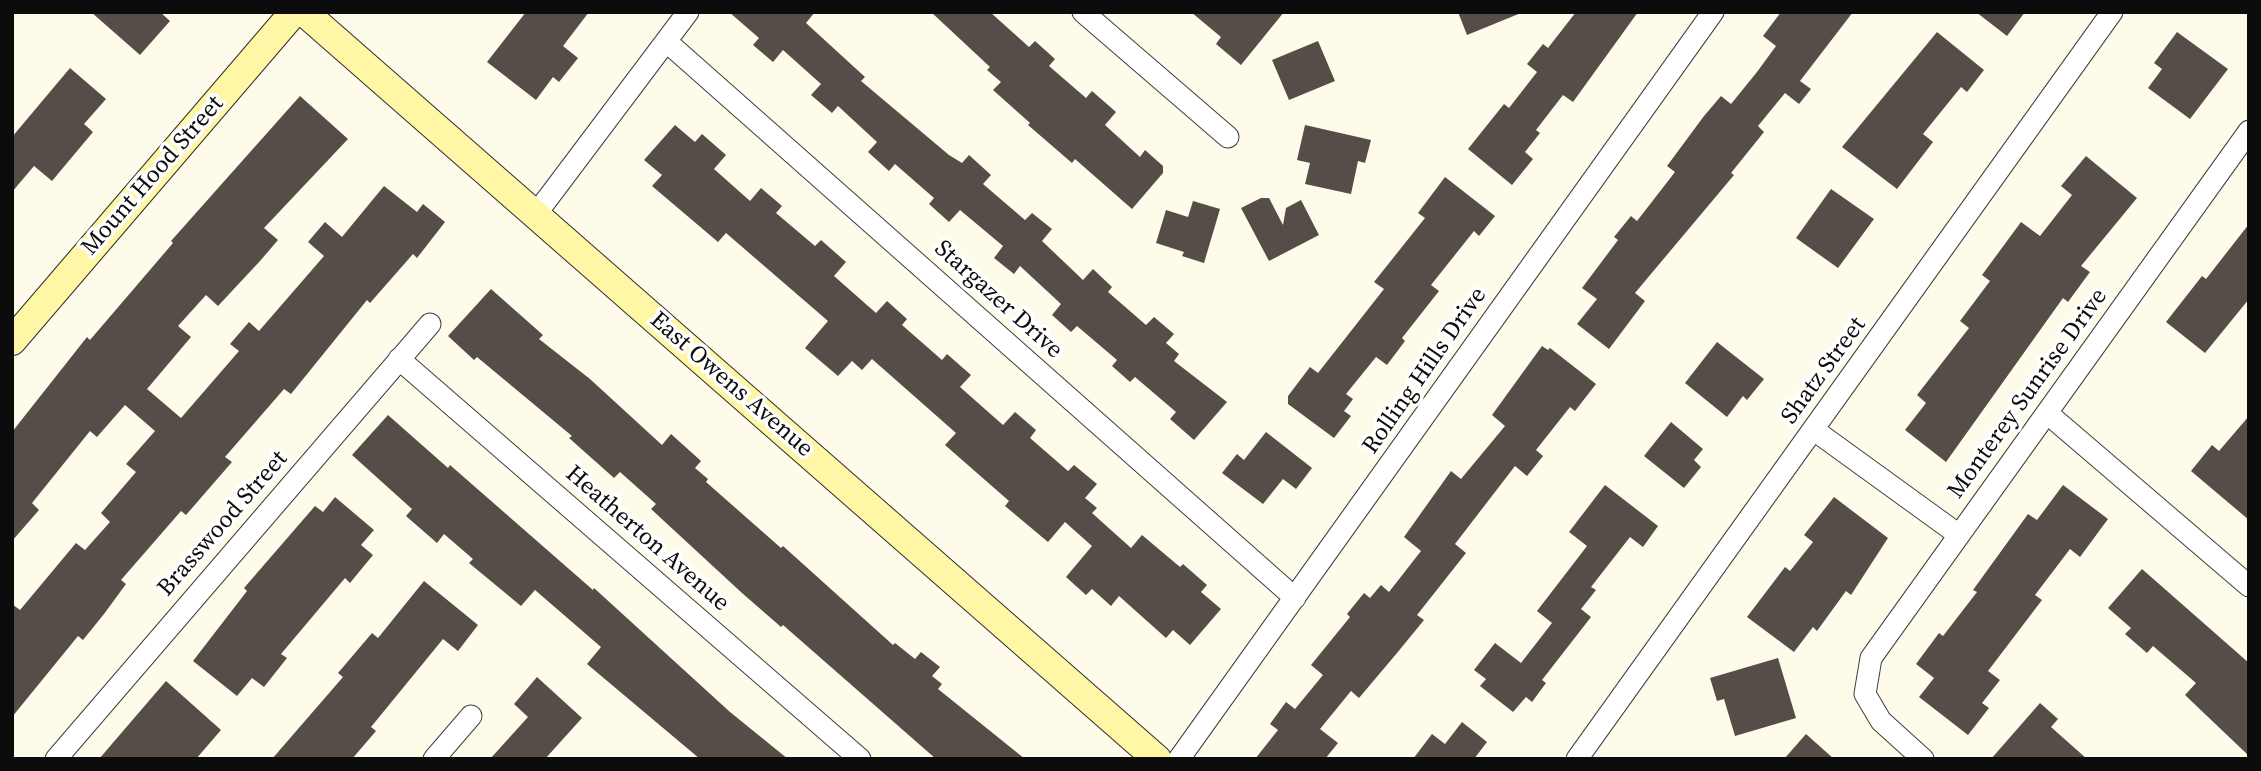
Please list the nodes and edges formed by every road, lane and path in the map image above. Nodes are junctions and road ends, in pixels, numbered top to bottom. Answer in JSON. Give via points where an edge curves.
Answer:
{"nodes":[{"id":1,"x":295,"y":12,"type":"edge"},
{"id":2,"x":304,"y":12,"type":"edge"},
{"id":3,"x":688,"y":12,"type":"edge"},
{"id":4,"x":1083,"y":12,"type":"edge"},
{"id":5,"x":1713,"y":12,"type":"edge"},
{"id":6,"x":2112,"y":12,"type":"edge"},
{"id":7,"x":667,"y":42,"type":"junction"},
{"id":8,"x":2247,"y":136,"type":"edge"},
{"id":9,"x":1228,"y":137,"type":"dead end"},
{"id":10,"x":536,"y":215,"type":"junction"},
{"id":11,"x":430,"y":324,"type":"dead end"},
{"id":12,"x":12,"y":341,"type":"edge"},
{"id":13,"x":399,"y":359,"type":"junction"},
{"id":14,"x":2047,"y":413,"type":"junction"},
{"id":15,"x":1814,"y":430,"type":"junction"},
{"id":16,"x":1959,"y":535,"type":"junction"},
{"id":17,"x":2249,"y":586,"type":"edge"},
{"id":18,"x":1295,"y":598,"type":"junction"},
{"id":19,"x":471,"y":716,"type":"dead end"},
{"id":20,"x":56,"y":759,"type":"edge"},
{"id":21,"x":434,"y":759,"type":"edge"},
{"id":22,"x":860,"y":759,"type":"edge"},
{"id":23,"x":1157,"y":759,"type":"edge"},
{"id":24,"x":1179,"y":759,"type":"edge"},
{"id":25,"x":1577,"y":759,"type":"edge"},
{"id":26,"x":1923,"y":759,"type":"edge"}],
"edges":[{"from":1,"to":12,"type":"main road","name":"Mount Hood Street"},
{"from":2,"to":10,"type":"main road","name":"East Owens Avenue"},
{"from":3,"to":7,"type":"street"},
{"from":4,"to":9,"type":"street"},
{"from":5,"to":18,"type":"street","name":"Rolling Hills Drive"},
{"from":6,"to":15,"type":"street","name":"Shatz Street"},
{"from":7,"to":10,"type":"street"},
{"from":7,"to":18,"type":"street","name":"Stargazer Drive"},
{"from":8,"to":14,"type":"street","name":"Monterey Sunrise Drive"},
{"from":10,"to":23,"type":"main road","name":"East Owens Avenue"},
{"from":11,"to":13,"type":"street","name":"Brasswood Street"},
{"from":13,"to":20,"type":"street","name":"Brasswood Street"},
{"from":13,"to":22,"type":"street","name":"Heatherton Avenue"},
{"from":14,"to":16,"type":"street","name":"Monterey Sunrise Drive"},
{"from":14,"to":17,"type":"street"},
{"from":15,"to":16,"type":"street"},
{"from":15,"to":25,"type":"street","name":"Shatz Street"},
{"from":16,"to":26,"type":"street","name":"Monterey Sunrise Drive","via":[[1871,658],[1865,694],[1881,721]]},
{"from":18,"to":24,"type":"street","name":"Rolling Hills Drive"},
{"from":19,"to":21,"type":"street"}]}
